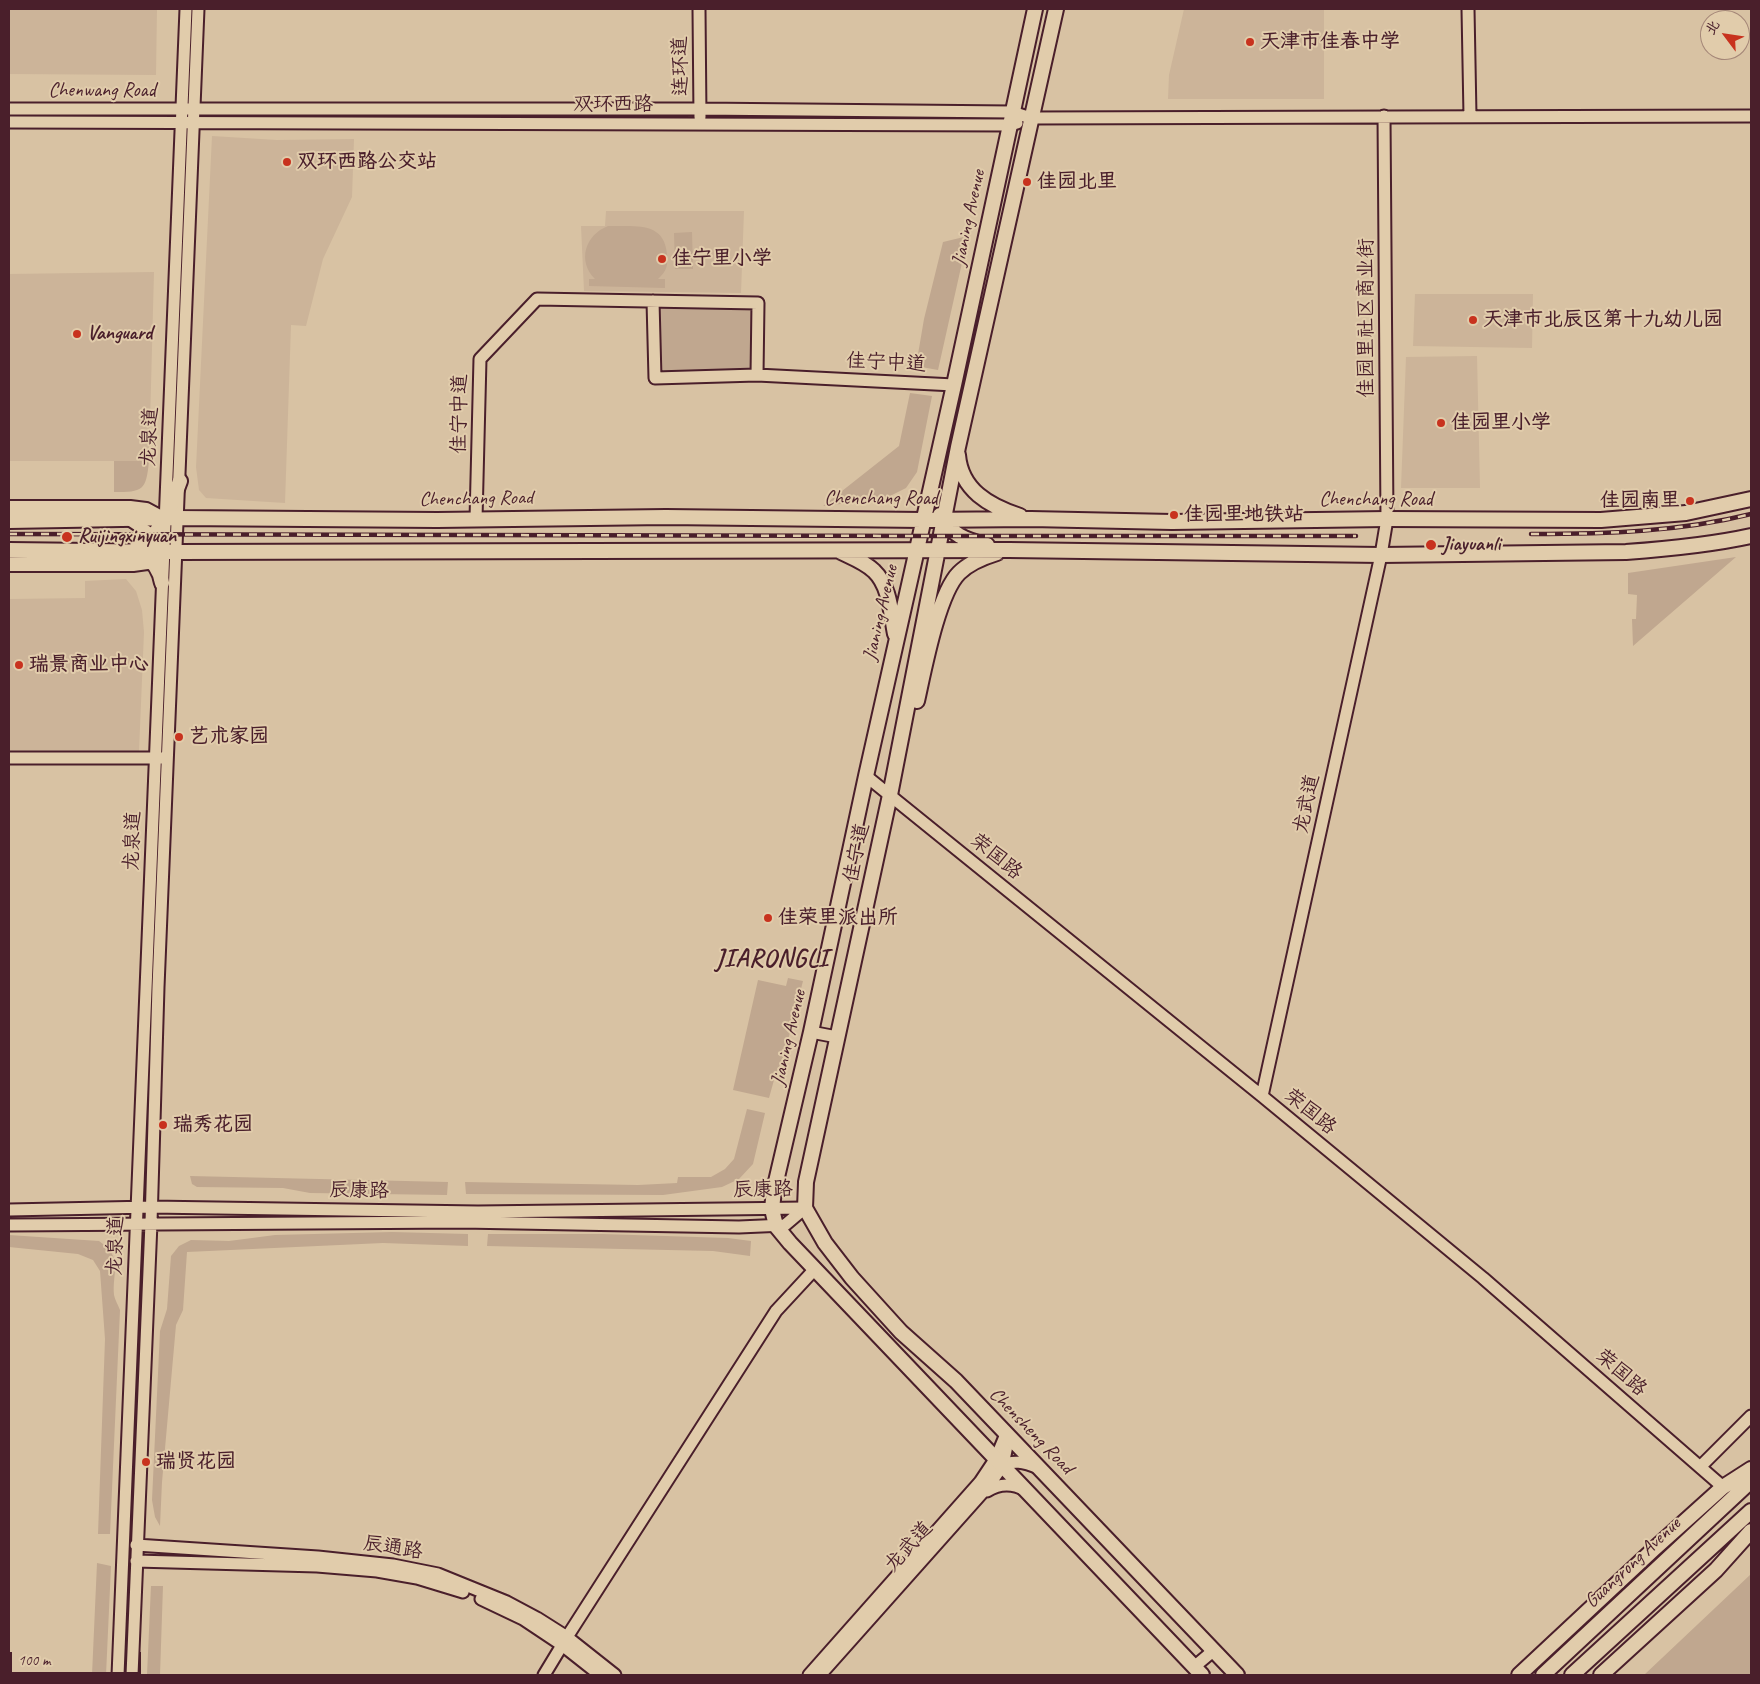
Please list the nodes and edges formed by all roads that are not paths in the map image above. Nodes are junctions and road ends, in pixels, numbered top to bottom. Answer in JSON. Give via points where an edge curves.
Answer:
{"nodes":[{"id":1,"x":186,"y":9,"type":"edge"},
{"id":2,"x":198,"y":9,"type":"edge"},
{"id":3,"x":692,"y":9,"type":"edge"},
{"id":4,"x":699,"y":9,"type":"edge"},
{"id":5,"x":1035,"y":9,"type":"edge"},
{"id":6,"x":1056,"y":9,"type":"edge"},
{"id":7,"x":1468,"y":9,"type":"edge"},
{"id":8,"x":9,"y":109,"type":"edge"},
{"id":9,"x":697,"y":109,"type":"junction"},
{"id":10,"x":195,"y":110,"type":"junction"},
{"id":11,"x":182,"y":116,"type":"junction"},
{"id":12,"x":1384,"y":116,"type":"junction"},
{"id":13,"x":1470,"y":116,"type":"junction"},
{"id":14,"x":1751,"y":116,"type":"edge"},
{"id":15,"x":1011,"y":118,"type":"junction"},
{"id":16,"x":1031,"y":118,"type":"junction"},
{"id":17,"x":9,"y":122,"type":"edge"},
{"id":18,"x":194,"y":122,"type":"junction"},
{"id":19,"x":696,"y":124,"type":"junction"},
{"id":20,"x":653,"y":301,"type":"junction"},
{"id":21,"x":757,"y":376,"type":"junction"},
{"id":22,"x":954,"y":385,"type":"junction"},
{"id":23,"x":958,"y":447,"type":"junction"},
{"id":24,"x":937,"y":457,"type":"junction"},
{"id":25,"x":180,"y":481,"type":"joint"},
{"id":26,"x":1751,"y":499,"type":"edge"},
{"id":27,"x":9,"y":508,"type":"edge"},
{"id":28,"x":128,"y":519,"type":"junction"},
{"id":29,"x":171,"y":519,"type":"junction"},
{"id":30,"x":476,"y":519,"type":"junction"},
{"id":31,"x":1031,"y":519,"type":"junction"},
{"id":32,"x":1387,"y":519,"type":"junction"},
{"id":33,"x":922,"y":520,"type":"junction"},
{"id":34,"x":943,"y":520,"type":"junction"},
{"id":35,"x":9,"y":521,"type":"edge"},
{"id":36,"x":1751,"y":536,"type":"edge"},
{"id":37,"x":153,"y":537,"type":"junction"},
{"id":38,"x":836,"y":549,"type":"junction"},
{"id":39,"x":9,"y":550,"type":"edge"},
{"id":40,"x":916,"y":550,"type":"junction"},
{"id":41,"x":937,"y":550,"type":"junction"},
{"id":42,"x":1009,"y":550,"type":"junction"},
{"id":43,"x":133,"y":552,"type":"junction"},
{"id":44,"x":170,"y":552,"type":"junction"},
{"id":45,"x":1381,"y":555,"type":"junction"},
{"id":46,"x":150,"y":560,"type":"junction"},
{"id":47,"x":9,"y":564,"type":"edge"},
{"id":48,"x":169,"y":583,"type":"junction"},
{"id":49,"x":896,"y":639,"type":"junction"},
{"id":50,"x":900,"y":744,"type":"junction"},
{"id":51,"x":9,"y":758,"type":"edge"},
{"id":52,"x":155,"y":758,"type":"junction"},
{"id":53,"x":168,"y":758,"type":"junction"},
{"id":54,"x":866,"y":776,"type":"junction"},
{"id":55,"x":890,"y":795,"type":"junction"},
{"id":56,"x":811,"y":1032,"type":"junction"},
{"id":57,"x":837,"y":1036,"type":"junction"},
{"id":58,"x":1262,"y":1096,"type":"junction"},
{"id":59,"x":151,"y":1207,"type":"junction"},
{"id":60,"x":136,"y":1208,"type":"junction"},
{"id":61,"x":805,"y":1208,"type":"junction"},
{"id":62,"x":772,"y":1209,"type":"junction"},
{"id":63,"x":9,"y":1210,"type":"edge"},
{"id":64,"x":135,"y":1223,"type":"junction"},
{"id":65,"x":150,"y":1223,"type":"junction"},
{"id":66,"x":9,"y":1224,"type":"edge"},
{"id":67,"x":776,"y":1226,"type":"junction"},
{"id":68,"x":814,"y":1270,"type":"junction"},
{"id":69,"x":1751,"y":1416,"type":"edge"},
{"id":70,"x":1006,"y":1434,"type":"junction"},
{"id":71,"x":999,"y":1462,"type":"junction"},
{"id":72,"x":1700,"y":1467,"type":"junction"},
{"id":73,"x":1039,"y":1468,"type":"junction"},
{"id":74,"x":1751,"y":1469,"type":"edge"},
{"id":75,"x":1751,"y":1481,"type":"edge"},
{"id":76,"x":1723,"y":1487,"type":"junction"},
{"id":77,"x":1028,"y":1492,"type":"junction"},
{"id":78,"x":981,"y":1495,"type":"junction"},
{"id":79,"x":1751,"y":1510,"type":"edge"},
{"id":80,"x":1751,"y":1531,"type":"edge"},
{"id":81,"x":136,"y":1545,"type":"junction"},
{"id":82,"x":136,"y":1561,"type":"junction"},
{"id":83,"x":564,"y":1641,"type":"junction"},
{"id":84,"x":1213,"y":1651,"type":"junction"},
{"id":85,"x":1198,"y":1671,"type":"edge"},
{"id":86,"x":1546,"y":1672,"type":"edge"},
{"id":87,"x":118,"y":1675,"type":"edge"},
{"id":88,"x":132,"y":1675,"type":"edge"},
{"id":89,"x":544,"y":1675,"type":"edge"},
{"id":90,"x":600,"y":1675,"type":"edge"},
{"id":91,"x":615,"y":1675,"type":"edge"},
{"id":92,"x":809,"y":1675,"type":"edge"},
{"id":93,"x":820,"y":1675,"type":"edge"},
{"id":94,"x":1237,"y":1675,"type":"edge"},
{"id":95,"x":1518,"y":1675,"type":"edge"},
{"id":96,"x":1572,"y":1675,"type":"edge"},
{"id":97,"x":1601,"y":1675,"type":"edge"}],
"edges":[{"from":1,"to":11,"type":"street","name":"龙泉道"},
{"from":2,"to":10,"type":"street","name":"龙泉道"},
{"from":3,"to":9,"type":"street","name":"连环道"},
{"from":4,"to":9,"type":"street","name":"连环道"},
{"from":5,"to":15,"type":"main road","name":"Jianing Avenue"},
{"from":6,"to":16,"type":"main road","name":"Jianing Avenue"},
{"from":7,"to":13,"type":"street"},
{"from":8,"to":11,"type":"street","name":"Chenwang Road"},
{"from":9,"to":10,"type":"street","name":"双环西路"},
{"from":9,"to":15,"type":"street","name":"双环西路"},
{"from":9,"to":19,"type":"street","name":"连环道"},
{"from":10,"to":11,"type":"street","name":"Chenwang Road"},
{"from":10,"to":18,"type":"street","name":"龙泉道"},
{"from":11,"to":17,"type":"street","name":"Chenwang Road"},
{"from":11,"to":18,"type":"street","name":"Chenwang Road"},
{"from":11,"to":29,"type":"street","name":"龙泉道"},
{"from":12,"to":13,"type":"street"},
{"from":12,"to":16,"type":"street"},
{"from":12,"to":32,"type":"street","name":"佳园里社区商业街"},
{"from":13,"to":14,"type":"street"},
{"from":15,"to":16,"type":"street"},
{"from":15,"to":19,"type":"street","name":"双环西路"},
{"from":15,"to":22,"type":"main road","name":"Jianing Avenue"},
{"from":16,"to":23,"type":"main road","name":"Jianing Avenue"},
{"from":18,"to":19,"type":"street","name":"双环西路"},
{"from":18,"to":25,"type":"street","name":"龙泉道"},
{"from":20,"to":21,"type":"street","name":"佳宁中道","via":[[758,303]]},
{"from":20,"to":21,"type":"street","name":"佳宁中道","via":[[654,378]]},
{"from":20,"to":30,"type":"street","name":"佳宁中道","via":[[537,299],[480,359]]},
{"from":21,"to":22,"type":"street","name":"佳宁中道"},
{"from":22,"to":24,"type":"main road","name":"Jianing Avenue"},
{"from":23,"to":31,"type":"main road","via":[[960,466],[971,490],[998,508]]},
{"from":23,"to":34,"type":"main road","name":"Jianing Avenue"},
{"from":24,"to":33,"type":"main road","name":"Jianing Avenue"},
{"from":24,"to":34,"type":"main road","via":[[936,496]]},
{"from":25,"to":29,"type":"main road"},
{"from":26,"to":32,"type":"main road","name":"Chenchang Road","via":[[1686,513],[1611,519]]},
{"from":27,"to":29,"type":"main road","via":[[130,508]]},
{"from":28,"to":29,"type":"main road","name":"Chenchang Road"},
{"from":28,"to":35,"type":"main road","name":"Chenchang Road"},
{"from":28,"to":37,"type":"street"},
{"from":29,"to":30,"type":"main road","name":"Chenchang Road"},
{"from":29,"to":37,"type":"main road"},
{"from":29,"to":44,"type":"street","name":"龙泉道"},
{"from":30,"to":33,"type":"main road","name":"Chenchang Road"},
{"from":31,"to":32,"type":"main road","name":"Chenchang Road","via":[[1172,522]]},
{"from":31,"to":34,"type":"main road","name":"Chenchang Road"},
{"from":32,"to":45,"type":"street","name":"龙武道"},
{"from":33,"to":34,"type":"main road","name":"Chenchang Road"},
{"from":33,"to":40,"type":"main road","name":"Jianing Avenue"},
{"from":34,"to":41,"type":"main road","name":"Jianing Avenue"},
{"from":34,"to":42,"type":"main road","via":[[962,538]]},
{"from":36,"to":45,"type":"main road","via":[[1666,550]]},
{"from":37,"to":43,"type":"main road"},
{"from":37,"to":44,"type":"street"},
{"from":38,"to":40,"type":"main road"},
{"from":38,"to":44,"type":"main road"},
{"from":38,"to":49,"type":"main road","via":[[875,571],[889,600]]},
{"from":39,"to":43,"type":"main road"},
{"from":40,"to":41,"type":"main road"},
{"from":40,"to":49,"type":"main road","name":"Jianing Avenue"},
{"from":41,"to":42,"type":"main road"},
{"from":41,"to":50,"type":"main road","name":"佳宁道"},
{"from":42,"to":45,"type":"main road"},
{"from":42,"to":50,"type":"main road","via":[[978,560],[959,573],[952,583],[940,611],[916,703]]},
{"from":43,"to":44,"type":"main road"},
{"from":43,"to":46,"type":"main road"},
{"from":44,"to":46,"type":"main road"},
{"from":44,"to":48,"type":"street"},
{"from":45,"to":58,"type":"street","name":"龙武道"},
{"from":46,"to":47,"type":"main road","via":[[133,564]]},
{"from":46,"to":48,"type":"main road"},
{"from":48,"to":52,"type":"street","name":"龙泉道"},
{"from":48,"to":53,"type":"street","name":"龙泉道"},
{"from":49,"to":54,"type":"main road","name":"Jianing Avenue"},
{"from":50,"to":55,"type":"main road","name":"佳宁道"},
{"from":51,"to":52,"type":"street"},
{"from":52,"to":53,"type":"street"},
{"from":52,"to":60,"type":"street","name":"龙泉道"},
{"from":53,"to":59,"type":"street","name":"龙泉道"},
{"from":54,"to":55,"type":"street","name":"荣国路"},
{"from":54,"to":56,"type":"main road","name":"Jianing Avenue"},
{"from":55,"to":57,"type":"main road","name":"佳宁道"},
{"from":55,"to":58,"type":"street","name":"荣国路"},
{"from":56,"to":57,"type":"street"},
{"from":56,"to":62,"type":"main road","name":"Jianing Avenue"},
{"from":57,"to":61,"type":"main road","name":"佳宁道","via":[[806,1182]]},
{"from":58,"to":72,"type":"street","name":"荣国路","via":[[1483,1278]]},
{"from":59,"to":60,"type":"street","name":"辰康路"},
{"from":59,"to":62,"type":"street","name":"辰康路","via":[[478,1212]]},
{"from":59,"to":65,"type":"street","name":"龙泉道"},
{"from":60,"to":63,"type":"street","name":"辰康路"},
{"from":60,"to":64,"type":"street","name":"龙泉道"},
{"from":61,"to":62,"type":"street","name":"辰康路"},
{"from":61,"to":67,"type":"street","name":"辰康路","via":[[785,1225]]},
{"from":61,"to":70,"type":"main road","name":"Chensheng Road","via":[[825,1243],[852,1278],[901,1332],[956,1381]]},
{"from":62,"to":67,"type":"main road","name":"Jianing Avenue"},
{"from":64,"to":65,"type":"street","name":"辰康路"},
{"from":64,"to":66,"type":"street","name":"辰康路"},
{"from":64,"to":87,"type":"street","name":"龙泉道"},
{"from":65,"to":67,"type":"street","name":"辰康路"},
{"from":65,"to":81,"type":"street","name":"龙泉道"},
{"from":67,"to":68,"type":"main road"},
{"from":68,"to":71,"type":"main road"},
{"from":68,"to":83,"type":"street","via":[[776,1311]]},
{"from":69,"to":72,"type":"street"},
{"from":70,"to":71,"type":"street","name":"龙武道","via":[[1008,1442]]},
{"from":70,"to":73,"type":"main road","name":"Chensheng Road"},
{"from":71,"to":73,"type":"street","via":[[1022,1462]]},
{"from":71,"to":77,"type":"main road"},
{"from":71,"to":78,"type":"street","name":"龙武道"},
{"from":71,"to":92,"type":"street"},
{"from":72,"to":76,"type":"street","name":"荣国路"},
{"from":73,"to":84,"type":"main road","name":"Chensheng Road"},
{"from":74,"to":76,"type":"main road"},
{"from":75,"to":86,"type":"main road","name":"Guangrong Avenue"},
{"from":76,"to":95,"type":"main road"},
{"from":77,"to":78,"type":"street","via":[[1014,1485],[1001,1485]]},
{"from":77,"to":85,"type":"main road"},
{"from":78,"to":93,"type":"street","name":"龙武道"},
{"from":79,"to":96,"type":"main road","name":"Guangrong Avenue"},
{"from":80,"to":97,"type":"main road","via":[[1716,1570]]},
{"from":81,"to":82,"type":"street","name":"龙泉道"},
{"from":81,"to":83,"type":"street","name":"辰通路","via":[[318,1557],[422,1570],[507,1602],[537,1618]]},
{"from":82,"to":83,"type":"street","name":"辰通路","via":[[317,1566],[400,1574],[467,1593]]},
{"from":82,"to":88,"type":"street","name":"龙泉道"},
{"from":83,"to":89,"type":"street"},
{"from":83,"to":90,"type":"street","name":"辰通路"},
{"from":83,"to":91,"type":"street","name":"辰通路"},
{"from":84,"to":85,"type":"street"},
{"from":84,"to":94,"type":"main road","name":"Chensheng Road"}]}
